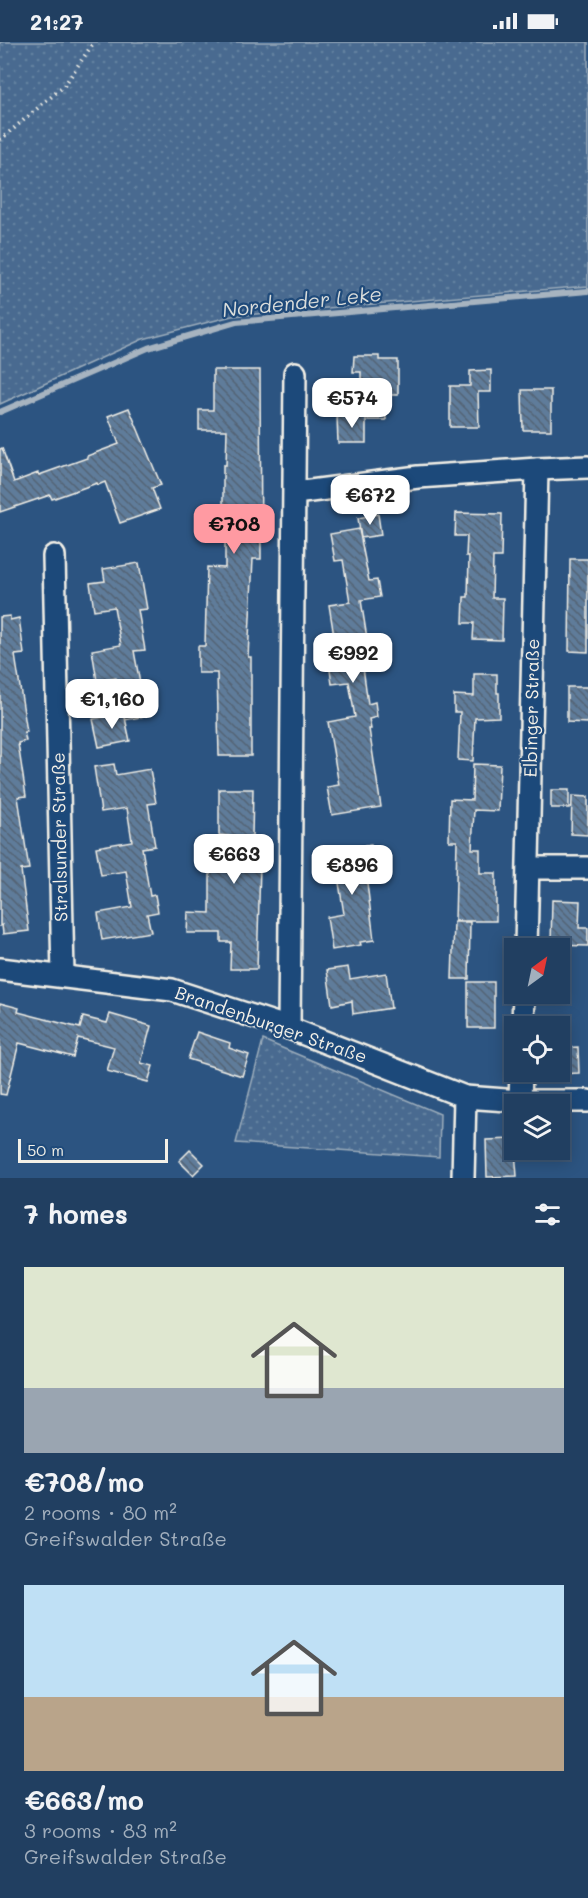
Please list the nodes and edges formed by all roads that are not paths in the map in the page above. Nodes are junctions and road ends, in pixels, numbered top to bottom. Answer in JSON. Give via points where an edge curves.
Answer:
{"nodes":[{"id":1,"x":295,"y":373,"type":"dead end"},
{"id":2,"x":588,"y":467,"type":"edge"},
{"id":3,"x":537,"y":469,"type":"junction"},
{"id":4,"x":295,"y":493,"type":"junction"},
{"id":5,"x":54,"y":556,"type":"dead end"},
{"id":6,"x":529,"y":868,"type":"junction"},
{"id":7,"x":588,"y":868,"type":"edge"},
{"id":8,"x":526,"y":938,"type":"edge"},
{"id":9,"x":0,"y":969,"type":"edge"},
{"id":10,"x":63,"y":975,"type":"junction"},
{"id":11,"x":289,"y":1028,"type":"junction"},
{"id":12,"x":465,"y":1097,"type":"junction"},
{"id":13,"x":504,"y":1100,"type":"edge"},
{"id":14,"x":570,"y":1101,"type":"edge"},
{"id":15,"x":588,"y":1101,"type":"edge"},
{"id":16,"x":463,"y":1178,"type":"edge"}],
"edges":[{"from":1,"to":4,"type":"street"},
{"from":2,"to":3,"type":"street"},
{"from":3,"to":4,"type":"street","via":[[418,477]]},
{"from":3,"to":6,"type":"street","name":"Elbinger Straße"},
{"from":4,"to":11,"type":"street"},
{"from":5,"to":10,"type":"street","name":"Stralsunder Straße"},
{"from":6,"to":7,"type":"street"},
{"from":6,"to":8,"type":"street","name":"Elbinger Straße"},
{"from":9,"to":10,"type":"street","name":"Brandenburger Straße"},
{"from":10,"to":11,"type":"street","name":"Brandenburger Straße","via":[[172,990]]},
{"from":11,"to":12,"type":"street","name":"Brandenburger Straße"},
{"from":12,"to":13,"type":"street","name":"Brandenburger Straße"},
{"from":12,"to":16,"type":"street"},
{"from":14,"to":15,"type":"street","name":"Brandenburger Straße"}]}
